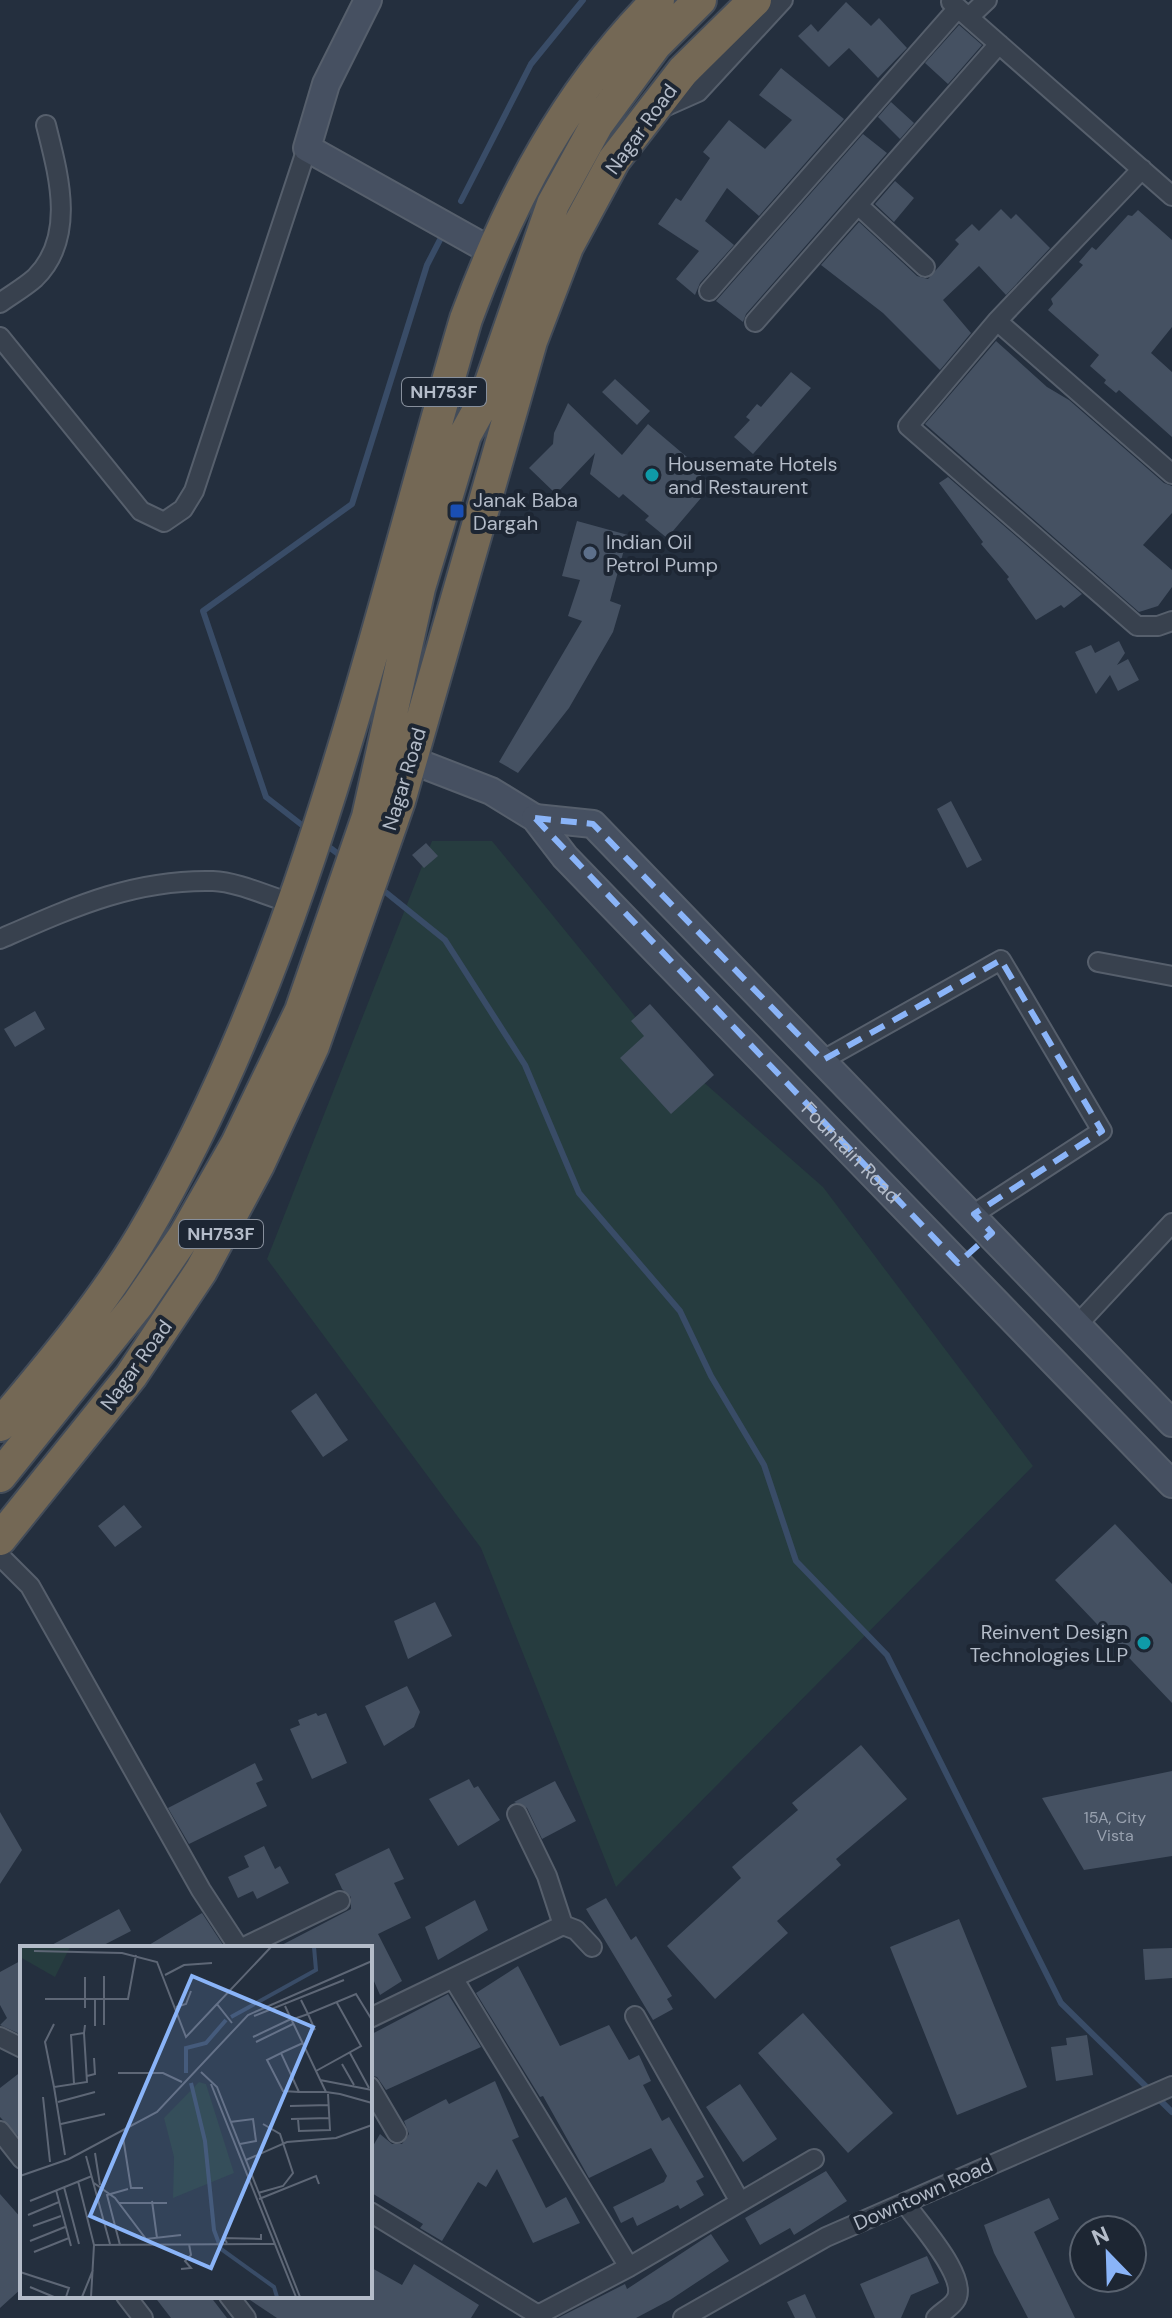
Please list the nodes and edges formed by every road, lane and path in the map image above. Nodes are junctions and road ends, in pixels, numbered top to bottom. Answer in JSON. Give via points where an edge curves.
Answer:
{"nodes":[{"id":1,"x":368,"y":0,"type":"edge"},
{"id":2,"x":658,"y":0,"type":"edge"},
{"id":3,"x":700,"y":0,"type":"edge"},
{"id":4,"x":755,"y":0,"type":"edge"},
{"id":5,"x":783,"y":0,"type":"edge"},
{"id":6,"x":987,"y":0,"type":"edge"},
{"id":7,"x":959,"y":8,"type":"edge"},
{"id":8,"x":999,"y":44,"type":"junction"},
{"id":9,"x":652,"y":112,"type":"junction"},
{"id":10,"x":46,"y":125,"type":"dead end"},
{"id":11,"x":307,"y":148,"type":"junction"},
{"id":12,"x":1142,"y":169,"type":"junction"},
{"id":13,"x":1172,"y":196,"type":"edge"},
{"id":14,"x":858,"y":205,"type":"junction"},
{"id":15,"x":491,"y":251,"type":"junction"},
{"id":16,"x":925,"y":267,"type":"dead end"},
{"id":17,"x":709,"y":291,"type":"dead end"},
{"id":18,"x":0,"y":303,"type":"edge"},
{"id":19,"x":997,"y":321,"type":"junction"},
{"id":20,"x":755,"y":322,"type":"dead end"},
{"id":21,"x":0,"y":337,"type":"edge"},
{"id":22,"x":1172,"y":474,"type":"edge"},
{"id":23,"x":1172,"y":621,"type":"edge"},
{"id":24,"x":364,"y":680,"type":"junction"},
{"id":25,"x":379,"y":754,"type":"junction"},
{"id":26,"x":411,"y":760,"type":"junction"},
{"id":27,"x":535,"y":818,"type":"junction"},
{"id":28,"x":362,"y":872,"type":"junction"},
{"id":29,"x":291,"y":903,"type":"junction"},
{"id":30,"x":0,"y":939,"type":"edge"},
{"id":31,"x":1098,"y":962,"type":"dead end"},
{"id":32,"x":1172,"y":976,"type":"edge"},
{"id":33,"x":823,"y":1060,"type":"junction"},
{"id":34,"x":974,"y":1214,"type":"junction"},
{"id":35,"x":1172,"y":1223,"type":"edge"},
{"id":36,"x":992,"y":1233,"type":"junction"},
{"id":37,"x":958,"y":1263,"type":"junction"},
{"id":38,"x":1078,"y":1324,"type":"junction"},
{"id":39,"x":1172,"y":1423,"type":"edge"},
{"id":40,"x":0,"y":1425,"type":"edge"},
{"id":41,"x":0,"y":1476,"type":"edge"},
{"id":42,"x":1172,"y":1484,"type":"edge"},
{"id":43,"x":1,"y":1548,"type":"edge"},
{"id":44,"x":517,"y":1814,"type":"dead end"},
{"id":45,"x":340,"y":1901,"type":"dead end"},
{"id":46,"x":563,"y":1925,"type":"junction"},
{"id":47,"x":240,"y":1946,"type":"edge"},
{"id":48,"x":245,"y":1946,"type":"edge"},
{"id":49,"x":592,"y":1947,"type":"dead end"},
{"id":50,"x":453,"y":1978,"type":"junction"},
{"id":51,"x":635,"y":2016,"type":"dead end"},
{"id":52,"x":372,"y":2017,"type":"edge"},
{"id":53,"x":0,"y":2037,"type":"edge"},
{"id":54,"x":20,"y":2047,"type":"edge"},
{"id":55,"x":1172,"y":2086,"type":"edge"},
{"id":56,"x":372,"y":2090,"type":"edge"},
{"id":57,"x":0,"y":2131,"type":"edge"},
{"id":58,"x":397,"y":2133,"type":"dead end"},
{"id":59,"x":20,"y":2156,"type":"edge"},
{"id":60,"x":814,"y":2159,"type":"dead end"},
{"id":61,"x":739,"y":2200,"type":"junction"},
{"id":62,"x":905,"y":2203,"type":"junction"},
{"id":63,"x":372,"y":2213,"type":"edge"},
{"id":64,"x":629,"y":2267,"type":"junction"},
{"id":65,"x":128,"y":2298,"type":"edge"},
{"id":66,"x":231,"y":2298,"type":"edge"},
{"id":67,"x":143,"y":2318,"type":"edge"},
{"id":68,"x":246,"y":2318,"type":"edge"},
{"id":69,"x":683,"y":2318,"type":"edge"},
{"id":70,"x":936,"y":2318,"type":"edge"}],
"edges":[{"from":1,"to":11,"type":"street","via":[[326,84]]},
{"from":2,"to":15,"type":"highway","number":"NH753F","via":[[557,123]]},
{"from":3,"to":25,"type":"highway","via":[[655,45],[597,124],[553,204],[486,397],[465,435],[419,588]]},
{"from":4,"to":9,"type":"highway","name":"Nagar Road","number":"NH753F","via":[[683,71]]},
{"from":5,"to":9,"type":"street","via":[[698,92]]},
{"from":6,"to":7,"type":"street"},
{"from":7,"to":8,"type":"street"},
{"from":7,"to":17,"type":"street"},
{"from":8,"to":12,"type":"street"},
{"from":8,"to":14,"type":"street"},
{"from":9,"to":26,"type":"highway","name":"Nagar Road","number":"NH753F","via":[[614,160],[567,247],[531,341]]},
{"from":10,"to":18,"type":"street","via":[[61,188],[60,223],[37,277]]},
{"from":11,"to":15,"type":"street"},
{"from":11,"to":21,"type":"street","via":[[194,491],[183,509],[164,522],[141,511]]},
{"from":12,"to":13,"type":"street"},
{"from":12,"to":19,"type":"street"},
{"from":14,"to":16,"type":"street"},
{"from":14,"to":20,"type":"street"},
{"from":15,"to":24,"type":"highway","number":"NH753F","via":[[457,349]]},
{"from":19,"to":22,"type":"street"},
{"from":19,"to":23,"type":"street","via":[[908,426],[1137,626]]},
{"from":24,"to":25,"type":"highway"},
{"from":24,"to":29,"type":"highway","number":"NH753F"},
{"from":25,"to":28,"type":"highway"},
{"from":26,"to":27,"type":"street","name":"Fountain Road","via":[[491,791]]},
{"from":26,"to":28,"type":"highway","name":"Nagar Road","number":"NH753F"},
{"from":27,"to":33,"type":"street","name":"Fountain Road","via":[[593,824]]},
{"from":27,"to":37,"type":"street","name":"Fountain Road","via":[[565,857]]},
{"from":28,"to":41,"type":"highway","via":[[237,1144],[185,1235],[138,1304]]},
{"from":28,"to":43,"type":"highway","name":"Nagar Road","number":"NH753F","via":[[313,1046],[258,1165],[201,1271],[131,1376]]},
{"from":29,"to":30,"type":"street","via":[[216,881],[174,883],[105,894]]},
{"from":29,"to":40,"type":"highway","number":"NH753F","via":[[249,1021],[197,1135],[142,1236],[76,1335]]},
{"from":31,"to":32,"type":"street"},
{"from":33,"to":34,"type":"street","name":"Fountain Road"},
{"from":33,"to":34,"type":"street","via":[[1001,960],[1102,1131]]},
{"from":34,"to":36,"type":"street","name":"Fountain Road"},
{"from":35,"to":38,"type":"street"},
{"from":36,"to":37,"type":"street"},
{"from":36,"to":38,"type":"street","name":"Fountain Road"},
{"from":37,"to":42,"type":"street","name":"Fountain Road"},
{"from":38,"to":39,"type":"street","name":"Fountain Road"},
{"from":43,"to":47,"type":"street","via":[[30,1586],[201,1890]]},
{"from":44,"to":46,"type":"street"},
{"from":45,"to":48,"type":"street"},
{"from":46,"to":49,"type":"street"},
{"from":46,"to":50,"type":"street"},
{"from":50,"to":52,"type":"street"},
{"from":50,"to":64,"type":"street"},
{"from":51,"to":61,"type":"street"},
{"from":53,"to":54,"type":"street"},
{"from":55,"to":62,"type":"street","name":"Downtown Road"},
{"from":56,"to":58,"type":"street"},
{"from":57,"to":59,"type":"street"},
{"from":60,"to":61,"type":"street"},
{"from":61,"to":64,"type":"street"},
{"from":62,"to":69,"type":"street","name":"Downtown Road","via":[[813,2244]]},
{"from":62,"to":70,"type":"street","via":[[959,2283],[956,2301]]},
{"from":63,"to":64,"type":"street","via":[[538,2315]]},
{"from":65,"to":67,"type":"street"},
{"from":66,"to":68,"type":"street"}]}
